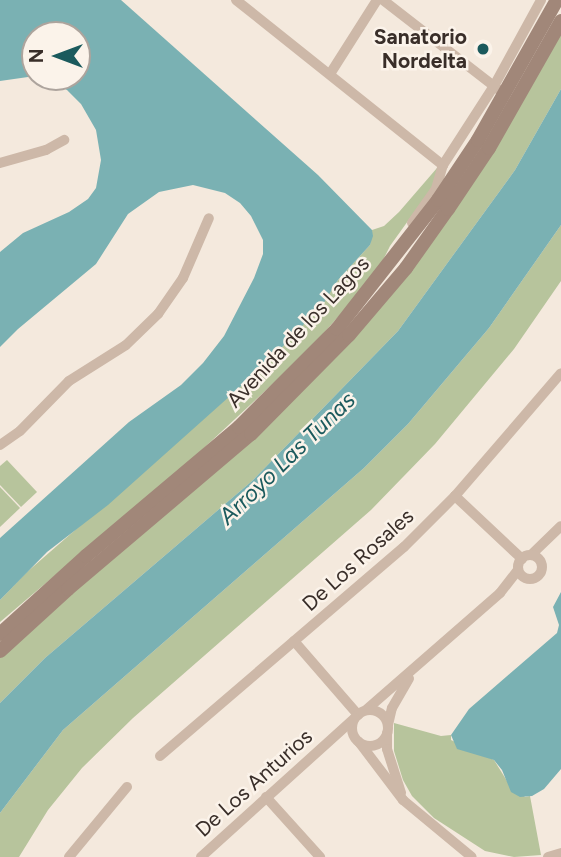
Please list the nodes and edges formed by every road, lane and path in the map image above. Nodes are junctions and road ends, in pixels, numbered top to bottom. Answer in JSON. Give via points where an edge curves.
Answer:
{"nodes":[{"id":1,"x":236,"y":0,"type":"edge"},
{"id":2,"x":377,"y":0,"type":"edge"},
{"id":3,"x":383,"y":0,"type":"edge"},
{"id":4,"x":541,"y":0,"type":"edge"},
{"id":5,"x":556,"y":0,"type":"edge"},
{"id":6,"x":561,"y":21,"type":"edge"},
{"id":7,"x":330,"y":74,"type":"junction"},
{"id":8,"x":500,"y":90,"type":"junction"},
{"id":9,"x":64,"y":141,"type":"dead end"},
{"id":10,"x":0,"y":163,"type":"edge"},
{"id":11,"x":443,"y":165,"type":"junction"},
{"id":12,"x":209,"y":218,"type":"dead end"},
{"id":13,"x":370,"y":290,"type":"junction"},
{"id":14,"x":561,"y":373,"type":"edge"},
{"id":15,"x":0,"y":445,"type":"edge"},
{"id":16,"x":455,"y":496,"type":"junction"},
{"id":17,"x":557,"y":530,"type":"edge"},
{"id":18,"x":532,"y":554,"type":"junction"},
{"id":19,"x":522,"y":559,"type":"junction"},
{"id":20,"x":543,"y":566,"type":"junction"},
{"id":21,"x":518,"y":570,"type":"junction"},
{"id":22,"x":528,"y":580,"type":"junction"},
{"id":23,"x":500,"y":593,"type":"junction"},
{"id":24,"x":19,"y":615,"type":"junction"},
{"id":25,"x":0,"y":625,"type":"edge"},
{"id":26,"x":0,"y":634,"type":"edge"},
{"id":27,"x":295,"y":641,"type":"junction"},
{"id":28,"x":0,"y":651,"type":"edge"},
{"id":29,"x":415,"y":669,"type":"junction"},
{"id":30,"x":360,"y":714,"type":"junction"},
{"id":31,"x":387,"y":729,"type":"junction"},
{"id":32,"x":334,"y":738,"type":"junction"},
{"id":33,"x":357,"y":740,"type":"junction"},
{"id":34,"x":160,"y":756,"type":"dead end"},
{"id":35,"x":127,"y":787,"type":"dead end"},
{"id":36,"x":265,"y":797,"type":"junction"},
{"id":37,"x":403,"y":800,"type":"junction"},
{"id":38,"x":561,"y":852,"type":"edge"},
{"id":39,"x":69,"y":857,"type":"edge"},
{"id":40,"x":201,"y":857,"type":"edge"},
{"id":41,"x":320,"y":857,"type":"edge"},
{"id":42,"x":472,"y":857,"type":"edge"},
{"id":43,"x":548,"y":857,"type":"edge"}],
"edges":[{"from":1,"to":7,"type":"street"},
{"from":2,"to":7,"type":"street"},
{"from":3,"to":8,"type":"street"},
{"from":4,"to":8,"type":"street"},
{"from":5,"to":8,"type":"street","name":"Avenida de los Lagos"},
{"from":6,"to":28,"type":"street","name":"Avenida de los Lagos","via":[[489,148],[448,209],[349,335],[251,434]]},
{"from":7,"to":11,"type":"street"},
{"from":8,"to":11,"type":"street"},
{"from":8,"to":13,"type":"street","name":"Avenida de los Lagos","via":[[438,201]]},
{"from":9,"to":10,"type":"street"},
{"from":11,"to":13,"type":"street","via":[[436,189]]},
{"from":12,"to":15,"type":"street","via":[[183,278],[150,322],[112,355],[69,381]]},
{"from":13,"to":24,"type":"street","name":"Avenida de los Lagos","via":[[239,427]]},
{"from":14,"to":16,"type":"street","name":"De Los Rosales"},
{"from":16,"to":19,"type":"street"},
{"from":16,"to":27,"type":"street","name":"De Los Rosales","via":[[404,547]]},
{"from":17,"to":18,"type":"street"},
{"from":17,"to":20,"type":"street"},
{"from":18,"to":19,"type":"street"},
{"from":18,"to":20,"type":"street","via":[[539,556]]},
{"from":19,"to":21,"type":"street"},
{"from":20,"to":22,"type":"street"},
{"from":21,"to":22,"type":"street","via":[[521,578]]},
{"from":21,"to":23,"type":"street"},
{"from":22,"to":23,"type":"street"},
{"from":23,"to":29,"type":"street"},
{"from":24,"to":25,"type":"street"},
{"from":24,"to":26,"type":"street","name":"Avenida de los Lagos"},
{"from":27,"to":30,"type":"street"},
{"from":27,"to":34,"type":"street","name":"De Los Rosales"},
{"from":29,"to":30,"type":"street","name":"De Los Anturios"},
{"from":29,"to":31,"type":"street","via":[[392,708]]},
{"from":30,"to":31,"type":"street","via":[[383,715]]},
{"from":30,"to":32,"type":"street","name":"De Los Anturios"},
{"from":30,"to":33,"type":"street","via":[[352,728]]},
{"from":31,"to":33,"type":"street","via":[[376,744]]},
{"from":31,"to":37,"type":"street","via":[[387,748]]},
{"from":32,"to":33,"type":"street"},
{"from":32,"to":36,"type":"street","name":"De Los Anturios"},
{"from":33,"to":37,"type":"street"},
{"from":35,"to":39,"type":"street"},
{"from":36,"to":40,"type":"street","name":"De Los Anturios"},
{"from":36,"to":41,"type":"street"},
{"from":37,"to":42,"type":"street"},
{"from":38,"to":43,"type":"street"}]}
